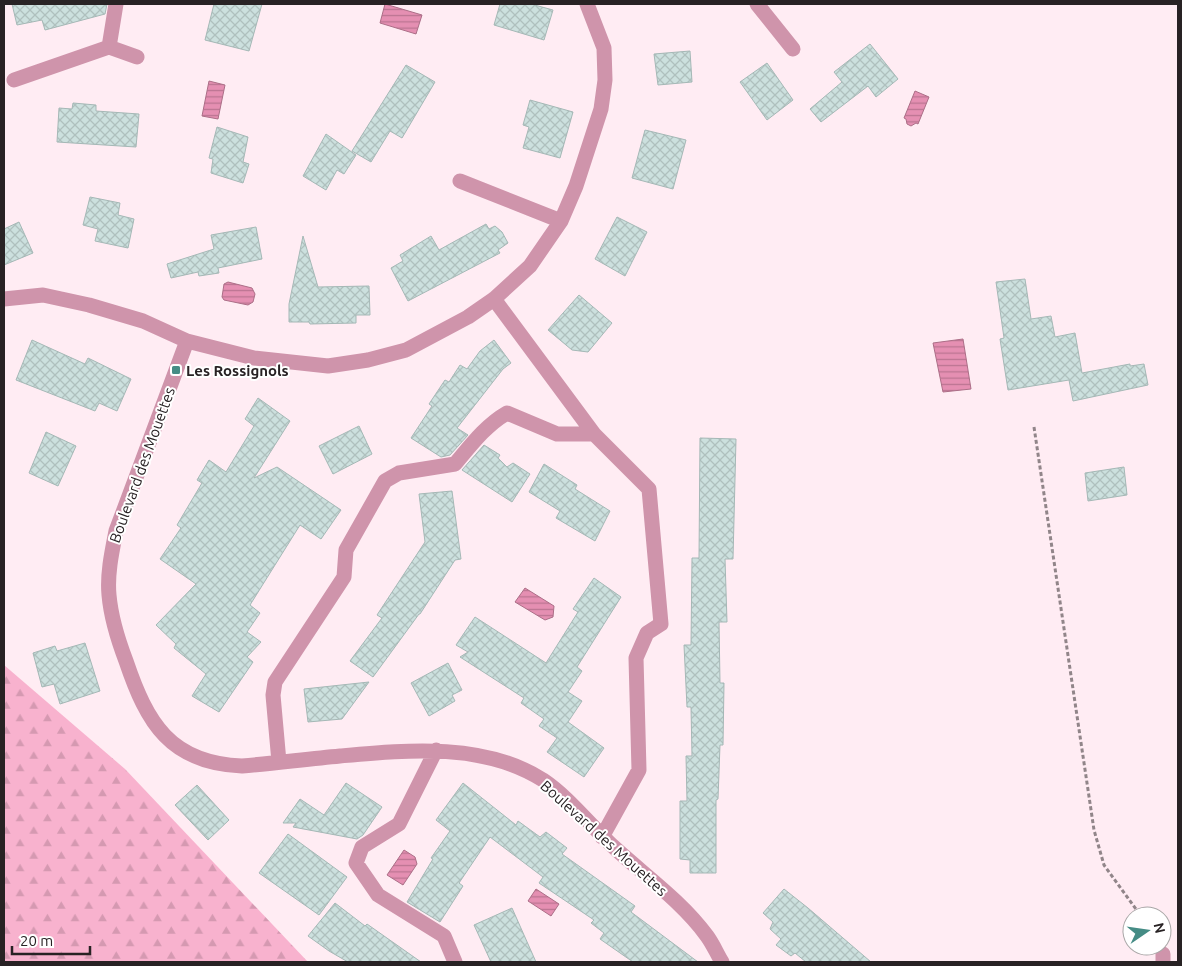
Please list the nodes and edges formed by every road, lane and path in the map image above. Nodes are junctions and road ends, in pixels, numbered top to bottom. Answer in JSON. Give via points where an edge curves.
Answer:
{"nodes":[{"id":1,"x":116,"y":4,"type":"edge"},
{"id":2,"x":587,"y":4,"type":"edge"},
{"id":3,"x":757,"y":4,"type":"edge"},
{"id":4,"x":109,"y":47,"type":"junction"},
{"id":5,"x":794,"y":49,"type":"dead end"},
{"id":6,"x":137,"y":57,"type":"dead end"},
{"id":7,"x":14,"y":80,"type":"dead end"},
{"id":8,"x":460,"y":182,"type":"dead end"},
{"id":9,"x":561,"y":220,"type":"junction"},
{"id":10,"x":4,"y":299,"type":"edge"},
{"id":11,"x":494,"y":299,"type":"junction"},
{"id":12,"x":187,"y":341,"type":"junction"},
{"id":13,"x":1034,"y":427,"type":"dead end"},
{"id":14,"x":594,"y":434,"type":"junction"},
{"id":15,"x":436,"y":750,"type":"junction"},
{"id":16,"x":279,"y":762,"type":"junction"},
{"id":17,"x":602,"y":837,"type":"junction"},
{"id":18,"x":1134,"y":906,"type":"edge"},
{"id":19,"x":455,"y":962,"type":"edge"},
{"id":20,"x":722,"y":962,"type":"edge"}],
"edges":[{"from":1,"to":4,"type":"street"},
{"from":2,"to":9,"type":"street","via":[[604,48],[606,80],[601,109],[576,186]]},
{"from":3,"to":5,"type":"street"},
{"from":4,"to":6,"type":"street"},
{"from":4,"to":7,"type":"street"},
{"from":8,"to":9,"type":"street"},
{"from":9,"to":11,"type":"street","via":[[530,266]]},
{"from":10,"to":12,"type":"street","via":[[44,296],[88,305],[143,321]]},
{"from":11,"to":12,"type":"street","via":[[468,317],[406,350],[328,366],[254,358]]},
{"from":11,"to":14,"type":"street"},
{"from":12,"to":16,"type":"street","name":"Boulevard des Mouettes","via":[[116,531],[110,573],[112,614],[121,648],[145,710],[173,744],[204,761],[223,765]]},
{"from":13,"to":18,"type":"path","via":[[1094,830],[1104,865]]},
{"from":14,"to":16,"type":"street","via":[[557,434],[507,413],[496,420],[455,464],[399,473],[384,481],[346,550],[344,578],[275,682],[273,695]]},
{"from":14,"to":17,"type":"street","via":[[649,489],[661,624],[647,633],[636,658],[639,770]]},
{"from":15,"to":16,"type":"street","name":"Boulevard des Mouettes"},
{"from":15,"to":17,"type":"street","name":"Boulevard des Mouettes","via":[[485,758],[526,770],[562,796]]},
{"from":15,"to":19,"type":"street","via":[[399,824],[362,847],[356,863],[378,895],[444,936]]},
{"from":17,"to":20,"type":"street","name":"Boulevard des Mouettes","via":[[683,909],[707,936]]}]}
